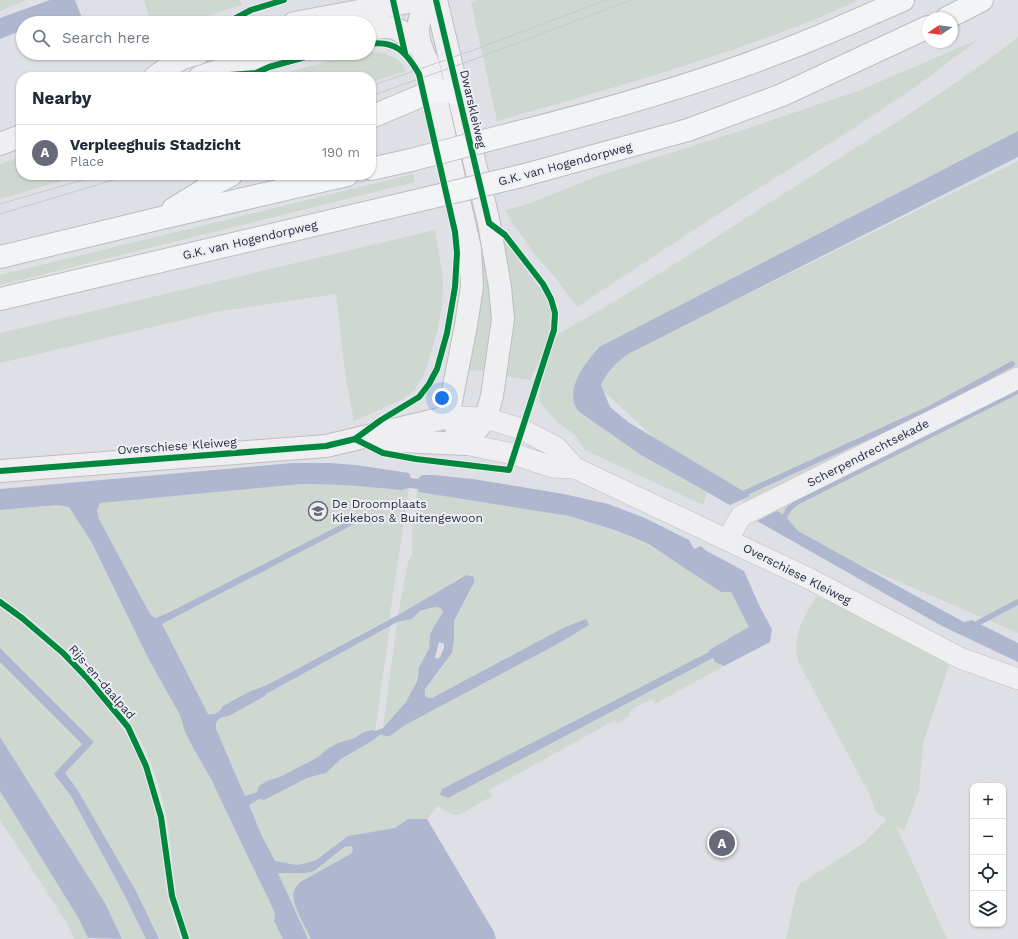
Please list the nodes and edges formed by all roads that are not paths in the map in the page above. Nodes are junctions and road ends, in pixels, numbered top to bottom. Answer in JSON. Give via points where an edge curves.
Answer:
{"nodes":[{"id":1,"x":419,"y":0,"type":"edge"},
{"id":2,"x":432,"y":0,"type":"edge"},
{"id":3,"x":436,"y":0,"type":"edge"},
{"id":4,"x":903,"y":0,"type":"edge"},
{"id":5,"x":982,"y":0,"type":"edge"},
{"id":6,"x":958,"y":12,"type":"edge"},
{"id":7,"x":332,"y":16,"type":"edge"},
{"id":8,"x":376,"y":28,"type":"edge"},
{"id":9,"x":922,"y":30,"type":"edge"},
{"id":10,"x":420,"y":47,"type":"junction"},
{"id":11,"x":179,"y":60,"type":"edge"},
{"id":12,"x":250,"y":60,"type":"edge"},
{"id":13,"x":162,"y":72,"type":"edge"},
{"id":14,"x":215,"y":72,"type":"edge"},
{"id":15,"x":435,"y":90,"type":"junction"},
{"id":16,"x":458,"y":92,"type":"junction"},
{"id":17,"x":376,"y":115,"type":"edge"},
{"id":18,"x":16,"y":138,"type":"edge"},
{"id":19,"x":0,"y":144,"type":"edge"},
{"id":20,"x":376,"y":169,"type":"edge"},
{"id":21,"x":222,"y":180,"type":"edge"},
{"id":22,"x":325,"y":180,"type":"edge"},
{"id":23,"x":156,"y":218,"type":"junction"},
{"id":24,"x":0,"y":257,"type":"edge"},
{"id":25,"x":0,"y":299,"type":"edge"},
{"id":26,"x":1018,"y":378,"type":"edge"},
{"id":27,"x":448,"y":417,"type":"junction"},
{"id":28,"x":486,"y":418,"type":"junction"},
{"id":29,"x":355,"y":439,"type":"junction"},
{"id":30,"x":465,"y":444,"type":"junction"},
{"id":31,"x":575,"y":468,"type":"junction"},
{"id":32,"x":0,"y":471,"type":"edge"},
{"id":33,"x":728,"y":539,"type":"junction"},
{"id":34,"x":1018,"y":679,"type":"edge"}],
"edges":[{"from":1,"to":7,"type":"street"},
{"from":2,"to":10,"type":"street","via":[[420,18]]},
{"from":3,"to":16,"type":"street","name":"Dwarskleiweg"},
{"from":4,"to":20,"type":"main road","bridge":true,"via":[[770,56],[672,90]]},
{"from":5,"to":6,"type":"main road"},
{"from":8,"to":10,"type":"street","via":[[399,29]]},
{"from":9,"to":25,"type":"main road","name":"G.K. van Hogendorpweg","bridge":true,"via":[[782,95],[688,130],[521,176]]},
{"from":10,"to":15,"type":"street","via":[[428,63]]},
{"from":11,"to":13,"type":"street"},
{"from":12,"to":14,"type":"street"},
{"from":15,"to":16,"type":"main road"},
{"from":15,"to":17,"type":"main road"},
{"from":15,"to":27,"type":"street","via":[[470,249],[472,286]]},
{"from":16,"to":28,"type":"street","name":"Dwarskleiweg","via":[[489,223],[503,319],[492,396]]},
{"from":18,"to":19,"type":"street"},
{"from":21,"to":23,"type":"main road"},
{"from":22,"to":23,"type":"main road"},
{"from":23,"to":24,"type":"main road"},
{"from":26,"to":33,"type":"street","name":"Scherpendrechtsekade","via":[[741,516]]},
{"from":27,"to":28,"type":"street","name":"Overschiese Kleiweg"},
{"from":27,"to":29,"type":"street","name":"Overschiese Kleiweg"},
{"from":27,"to":30,"type":"street"},
{"from":28,"to":30,"type":"street","name":"Dwarskleiweg"},
{"from":28,"to":31,"type":"street","name":"Overschiese Kleiweg","via":[[521,429],[556,447]]},
{"from":29,"to":30,"type":"street","name":"Overschiese Kleiweg"},
{"from":29,"to":32,"type":"street","name":"Overschiese Kleiweg","via":[[326,446]]},
{"from":30,"to":31,"type":"street","name":"Overschiese Kleiweg","via":[[513,454],[553,467]]},
{"from":31,"to":33,"type":"street","name":"Overschiese Kleiweg"},
{"from":33,"to":34,"type":"street","name":"Overschiese Kleiweg","via":[[960,658]]}]}
